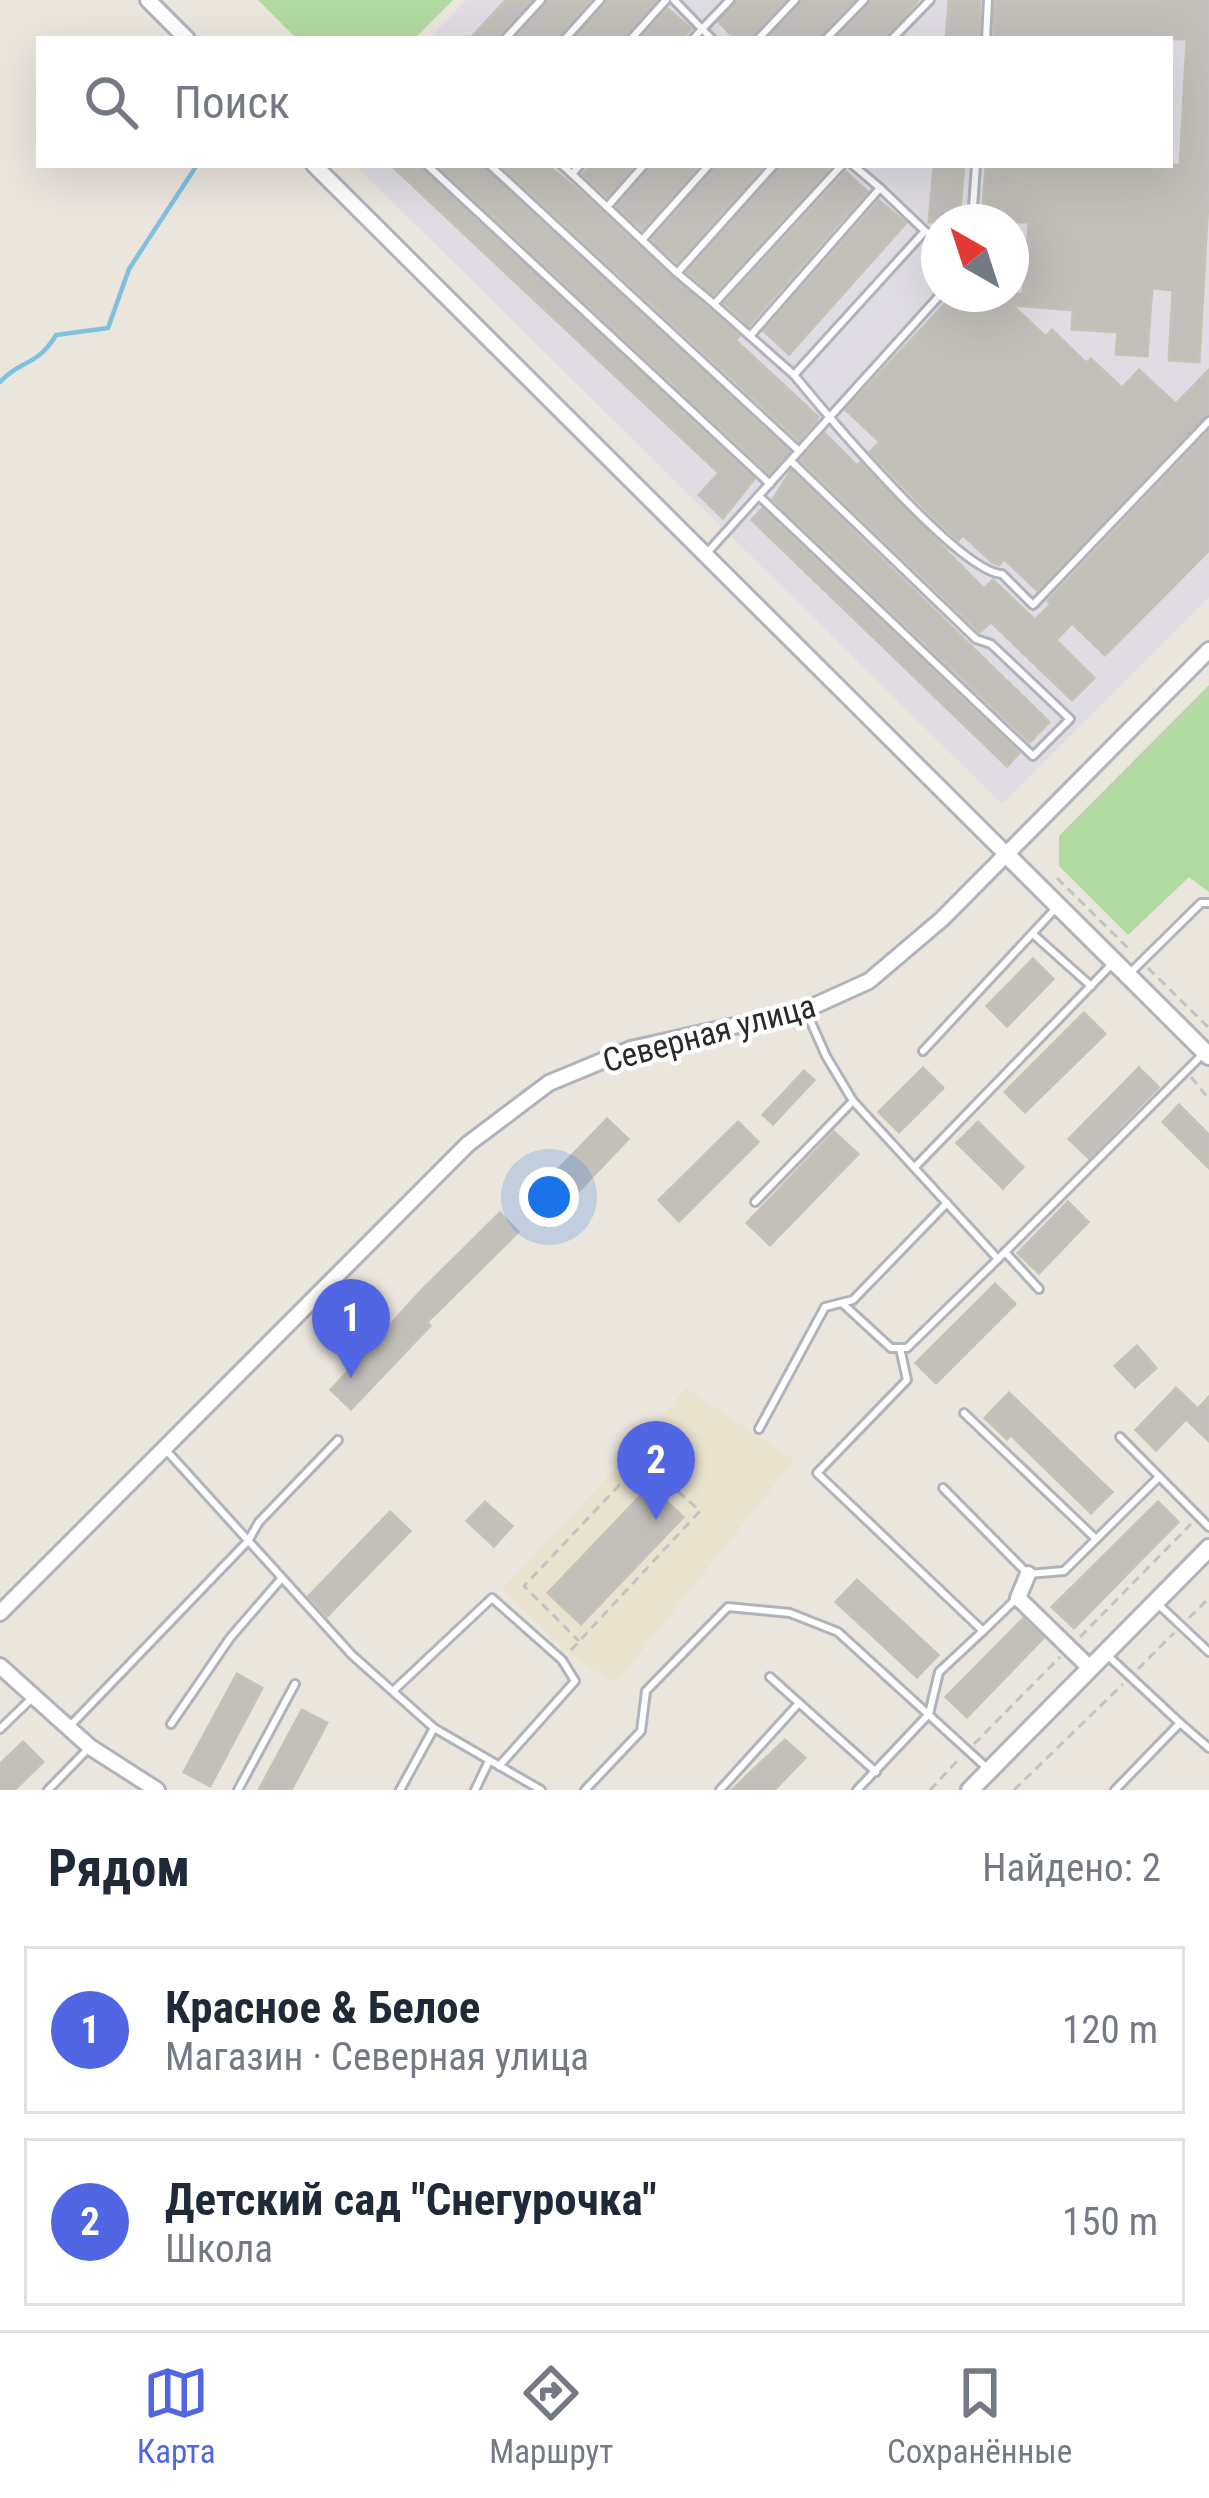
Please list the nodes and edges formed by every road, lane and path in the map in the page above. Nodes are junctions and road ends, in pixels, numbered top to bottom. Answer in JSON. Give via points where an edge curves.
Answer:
{"nodes":[{"id":1,"x":148,"y":0,"type":"edge"},
{"id":2,"x":541,"y":0,"type":"edge"},
{"id":3,"x":600,"y":0,"type":"edge"},
{"id":4,"x":670,"y":0,"type":"edge"},
{"id":5,"x":730,"y":0,"type":"edge"},
{"id":6,"x":795,"y":0,"type":"edge"},
{"id":7,"x":864,"y":0,"type":"edge"},
{"id":8,"x":929,"y":0,"type":"edge"},
{"id":9,"x":988,"y":0,"type":"edge"},
{"id":10,"x":702,"y":29,"type":"junction"},
{"id":11,"x":184,"y":36,"type":"edge"},
{"id":12,"x":509,"y":36,"type":"edge"},
{"id":13,"x":569,"y":36,"type":"edge"},
{"id":14,"x":634,"y":36,"type":"edge"},
{"id":15,"x":696,"y":36,"type":"edge"},
{"id":16,"x":709,"y":36,"type":"edge"},
{"id":17,"x":761,"y":36,"type":"edge"},
{"id":18,"x":829,"y":36,"type":"edge"},
{"id":19,"x":895,"y":36,"type":"edge"},
{"id":20,"x":986,"y":36,"type":"edge"},
{"id":21,"x":317,"y":168,"type":"edge"},
{"id":22,"x":430,"y":168,"type":"edge"},
{"id":23,"x":493,"y":168,"type":"edge"},
{"id":24,"x":565,"y":168,"type":"edge"},
{"id":25,"x":577,"y":168,"type":"edge"},
{"id":26,"x":641,"y":168,"type":"edge"},
{"id":27,"x":706,"y":168,"type":"edge"},
{"id":28,"x":771,"y":168,"type":"edge"},
{"id":29,"x":839,"y":168,"type":"edge"},
{"id":30,"x":857,"y":168,"type":"edge"},
{"id":31,"x":976,"y":168,"type":"edge"},
{"id":32,"x":572,"y":174,"type":"junction"},
{"id":33,"x":880,"y":188,"type":"junction"},
{"id":34,"x":973,"y":204,"type":"edge"},
{"id":35,"x":607,"y":207,"type":"junction"},
{"id":36,"x":921,"y":227,"type":"edge"},
{"id":37,"x":921,"y":235,"type":"edge"},
{"id":38,"x":642,"y":240,"type":"junction"},
{"id":39,"x":677,"y":273,"type":"junction"},
{"id":40,"x":714,"y":304,"type":"junction"},
{"id":41,"x":925,"y":312,"type":"edge"},
{"id":42,"x":750,"y":336,"type":"junction"},
{"id":43,"x":794,"y":375,"type":"junction"},
{"id":44,"x":829,"y":417,"type":"junction"},
{"id":45,"x":1209,"y":421,"type":"edge"},
{"id":46,"x":799,"y":451,"type":"junction"},
{"id":47,"x":791,"y":460,"type":"junction"},
{"id":48,"x":770,"y":484,"type":"junction"},
{"id":49,"x":760,"y":496,"type":"junction"},
{"id":50,"x":706,"y":554,"type":"junction"},
{"id":51,"x":1209,"y":650,"type":"edge"},
{"id":52,"x":1007,"y":855,"type":"junction"},
{"id":53,"x":1057,"y":878,"type":"dead end"},
{"id":54,"x":1209,"y":903,"type":"edge"},
{"id":55,"x":1058,"y":905,"type":"junction"},
{"id":56,"x":1034,"y":935,"type":"junction"},
{"id":57,"x":1128,"y":966,"type":"junction"},
{"id":58,"x":1091,"y":986,"type":"junction"},
{"id":59,"x":806,"y":1010,"type":"junction"},
{"id":60,"x":1209,"y":1028,"type":"edge"},
{"id":61,"x":923,"y":1051,"type":"dead end"},
{"id":62,"x":1207,"y":1054,"type":"edge"},
{"id":63,"x":1186,"y":1071,"type":"junction"},
{"id":64,"x":1209,"y":1099,"type":"edge"},
{"id":65,"x":854,"y":1101,"type":"junction"},
{"id":66,"x":915,"y":1167,"type":"junction"},
{"id":67,"x":755,"y":1202,"type":"dead end"},
{"id":68,"x":946,"y":1203,"type":"junction"},
{"id":69,"x":1002,"y":1256,"type":"junction"},
{"id":70,"x":1039,"y":1289,"type":"dead end"},
{"id":71,"x":842,"y":1303,"type":"junction"},
{"id":72,"x":900,"y":1348,"type":"junction"},
{"id":73,"x":964,"y":1413,"type":"dead end"},
{"id":74,"x":759,"y":1430,"type":"dead end"},
{"id":75,"x":1120,"y":1437,"type":"dead end"},
{"id":76,"x":338,"y":1440,"type":"dead end"},
{"id":77,"x":164,"y":1448,"type":"junction"},
{"id":78,"x":1159,"y":1477,"type":"junction"},
{"id":79,"x":943,"y":1488,"type":"dead end"},
{"id":80,"x":1209,"y":1527,"type":"edge"},
{"id":81,"x":1096,"y":1539,"type":"junction"},
{"id":82,"x":248,"y":1541,"type":"junction"},
{"id":83,"x":1209,"y":1548,"type":"edge"},
{"id":84,"x":1028,"y":1574,"type":"junction"},
{"id":85,"x":282,"y":1578,"type":"junction"},
{"id":86,"x":1018,"y":1598,"type":"junction"},
{"id":87,"x":1209,"y":1598,"type":"edge"},
{"id":88,"x":1155,"y":1602,"type":"junction"},
{"id":89,"x":0,"y":1613,"type":"edge"},
{"id":90,"x":1181,"y":1626,"type":"junction"},
{"id":91,"x":983,"y":1631,"type":"junction"},
{"id":92,"x":579,"y":1641,"type":"junction"},
{"id":93,"x":1209,"y":1652,"type":"edge"},
{"id":94,"x":1105,"y":1653,"type":"junction"},
{"id":95,"x":562,"y":1660,"type":"junction"},
{"id":96,"x":0,"y":1666,"type":"edge"},
{"id":97,"x":1090,"y":1667,"type":"junction"},
{"id":98,"x":1130,"y":1676,"type":"junction"},
{"id":99,"x":770,"y":1677,"type":"dead end"},
{"id":100,"x":295,"y":1684,"type":"dead end"},
{"id":101,"x":393,"y":1692,"type":"junction"},
{"id":102,"x":32,"y":1698,"type":"junction"},
{"id":103,"x":799,"y":1703,"type":"junction"},
{"id":104,"x":929,"y":1714,"type":"junction"},
{"id":105,"x":1180,"y":1723,"type":"junction"},
{"id":106,"x":171,"y":1724,"type":"dead end"},
{"id":107,"x":434,"y":1728,"type":"junction"},
{"id":108,"x":0,"y":1729,"type":"edge"},
{"id":109,"x":68,"y":1729,"type":"junction"},
{"id":110,"x":90,"y":1747,"type":"junction"},
{"id":111,"x":1209,"y":1748,"type":"edge"},
{"id":112,"x":489,"y":1760,"type":"junction"},
{"id":113,"x":499,"y":1766,"type":"junction"},
{"id":114,"x":876,"y":1772,"type":"junction"},
{"id":115,"x":983,"y":1782,"type":"edge"},
{"id":116,"x":48,"y":1790,"type":"edge"},
{"id":117,"x":157,"y":1790,"type":"edge"},
{"id":118,"x":238,"y":1790,"type":"edge"},
{"id":119,"x":400,"y":1790,"type":"edge"},
{"id":120,"x":475,"y":1790,"type":"edge"},
{"id":121,"x":541,"y":1790,"type":"edge"},
{"id":122,"x":585,"y":1790,"type":"edge"},
{"id":123,"x":720,"y":1790,"type":"edge"},
{"id":124,"x":857,"y":1790,"type":"edge"},
{"id":125,"x":1014,"y":1790,"type":"edge"},
{"id":126,"x":1115,"y":1790,"type":"edge"}],
"edges":[{"from":1,"to":11,"type":"street"},
{"from":2,"to":12,"type":"lane"},
{"from":3,"to":13,"type":"lane"},
{"from":4,"to":10,"type":"lane"},
{"from":4,"to":14,"type":"lane"},
{"from":5,"to":10,"type":"lane"},
{"from":6,"to":17,"type":"lane"},
{"from":7,"to":18,"type":"lane"},
{"from":8,"to":19,"type":"lane"},
{"from":9,"to":20,"type":"lane"},
{"from":10,"to":15,"type":"lane"},
{"from":10,"to":16,"type":"lane"},
{"from":21,"to":50,"type":"street"},
{"from":22,"to":48,"type":"lane"},
{"from":23,"to":46,"type":"lane"},
{"from":24,"to":32,"type":"lane"},
{"from":25,"to":32,"type":"lane"},
{"from":26,"to":35,"type":"lane"},
{"from":27,"to":38,"type":"lane"},
{"from":28,"to":39,"type":"lane"},
{"from":29,"to":40,"type":"lane"},
{"from":30,"to":33,"type":"lane"},
{"from":31,"to":34,"type":"lane"},
{"from":32,"to":35,"type":"lane"},
{"from":33,"to":36,"type":"lane"},
{"from":33,"to":42,"type":"lane"},
{"from":35,"to":38,"type":"lane"},
{"from":37,"to":43,"type":"lane"},
{"from":38,"to":39,"type":"lane"},
{"from":39,"to":40,"type":"lane"},
{"from":40,"to":42,"type":"lane"},
{"from":41,"to":44,"type":"lane"},
{"from":42,"to":43,"type":"lane"},
{"from":43,"to":44,"type":"lane"},
{"from":44,"to":45,"type":"lane","via":[[950,544],[988,574],[1002,574],[1033,605]]},
{"from":44,"to":46,"type":"lane"},
{"from":46,"to":47,"type":"lane"},
{"from":47,"to":48,"type":"lane"},
{"from":47,"to":49,"type":"lane","via":[[1070,719],[1033,756]]},
{"from":48,"to":49,"type":"lane"},
{"from":49,"to":50,"type":"lane"},
{"from":50,"to":52,"type":"street"},
{"from":51,"to":52,"type":"street","name":"Северная улица"},
{"from":52,"to":55,"type":"street"},
{"from":52,"to":59,"type":"street","name":"Северная улица","via":[[881,972]]},
{"from":53,"to":57,"type":"path"},
{"from":54,"to":57,"type":"lane"},
{"from":55,"to":56,"type":"lane"},
{"from":55,"to":57,"type":"street"},
{"from":56,"to":58,"type":"lane"},
{"from":56,"to":61,"type":"lane"},
{"from":57,"to":58,"type":"lane"},
{"from":57,"to":60,"type":"path"},
{"from":57,"to":62,"type":"street"},
{"from":58,"to":66,"type":"lane"},
{"from":59,"to":65,"type":"lane"},
{"from":59,"to":77,"type":"street","name":"Северная улица","via":[[631,1049],[549,1083],[468,1144]]},
{"from":62,"to":63,"type":"lane"},
{"from":63,"to":64,"type":"path"},
{"from":63,"to":69,"type":"lane"},
{"from":65,"to":66,"type":"lane"},
{"from":65,"to":67,"type":"lane"},
{"from":66,"to":68,"type":"lane"},
{"from":68,"to":69,"type":"lane"},
{"from":68,"to":71,"type":"lane"},
{"from":69,"to":70,"type":"lane"},
{"from":69,"to":72,"type":"lane"},
{"from":71,"to":72,"type":"lane"},
{"from":71,"to":74,"type":"lane","via":[[826,1307]]},
{"from":72,"to":91,"type":"lane","via":[[908,1380],[817,1473]]},
{"from":73,"to":81,"type":"lane"},
{"from":75,"to":78,"type":"lane"},
{"from":76,"to":82,"type":"lane"},
{"from":77,"to":82,"type":"lane"},
{"from":77,"to":89,"type":"street","name":"Северная улица"},
{"from":78,"to":80,"type":"lane"},
{"from":78,"to":81,"type":"lane"},
{"from":79,"to":84,"type":"lane"},
{"from":81,"to":84,"type":"lane","via":[[1064,1571]]},
{"from":82,"to":85,"type":"lane"},
{"from":82,"to":109,"type":"lane"},
{"from":83,"to":88,"type":"street"},
{"from":84,"to":86,"type":"street"},
{"from":85,"to":101,"type":"lane"},
{"from":85,"to":106,"type":"lane"},
{"from":86,"to":91,"type":"lane"},
{"from":86,"to":97,"type":"street"},
{"from":87,"to":90,"type":"path"},
{"from":88,"to":90,"type":"lane"},
{"from":88,"to":94,"type":"street"},
{"from":90,"to":93,"type":"lane"},
{"from":90,"to":98,"type":"path"},
{"from":91,"to":104,"type":"lane","via":[[939,1672]]},
{"from":92,"to":92,"type":"path","via":[[700,1511],[644,1460],[524,1586]]},
{"from":92,"to":95,"type":"path"},
{"from":94,"to":97,"type":"street"},
{"from":94,"to":98,"type":"lane"},
{"from":95,"to":101,"type":"lane","via":[[492,1598]]},
{"from":95,"to":113,"type":"lane","via":[[575,1682]]},
{"from":96,"to":102,"type":"street"},
{"from":97,"to":115,"type":"street"},
{"from":98,"to":105,"type":"lane"},
{"from":98,"to":125,"type":"path"},
{"from":99,"to":103,"type":"lane"},
{"from":100,"to":118,"type":"lane"},
{"from":101,"to":107,"type":"lane"},
{"from":102,"to":108,"type":"lane"},
{"from":102,"to":109,"type":"street"},
{"from":103,"to":114,"type":"lane"},
{"from":103,"to":123,"type":"lane"},
{"from":104,"to":114,"type":"lane"},
{"from":104,"to":115,"type":"lane"},
{"from":104,"to":122,"type":"lane","via":[[838,1632],[790,1613],[728,1607],[646,1691],[640,1731]]},
{"from":105,"to":111,"type":"lane"},
{"from":105,"to":126,"type":"lane"},
{"from":107,"to":112,"type":"lane"},
{"from":107,"to":119,"type":"lane"},
{"from":109,"to":110,"type":"street"},
{"from":110,"to":116,"type":"lane"},
{"from":110,"to":117,"type":"street"},
{"from":112,"to":113,"type":"lane"},
{"from":112,"to":120,"type":"lane"},
{"from":113,"to":121,"type":"lane"},
{"from":114,"to":124,"type":"lane"}]}
